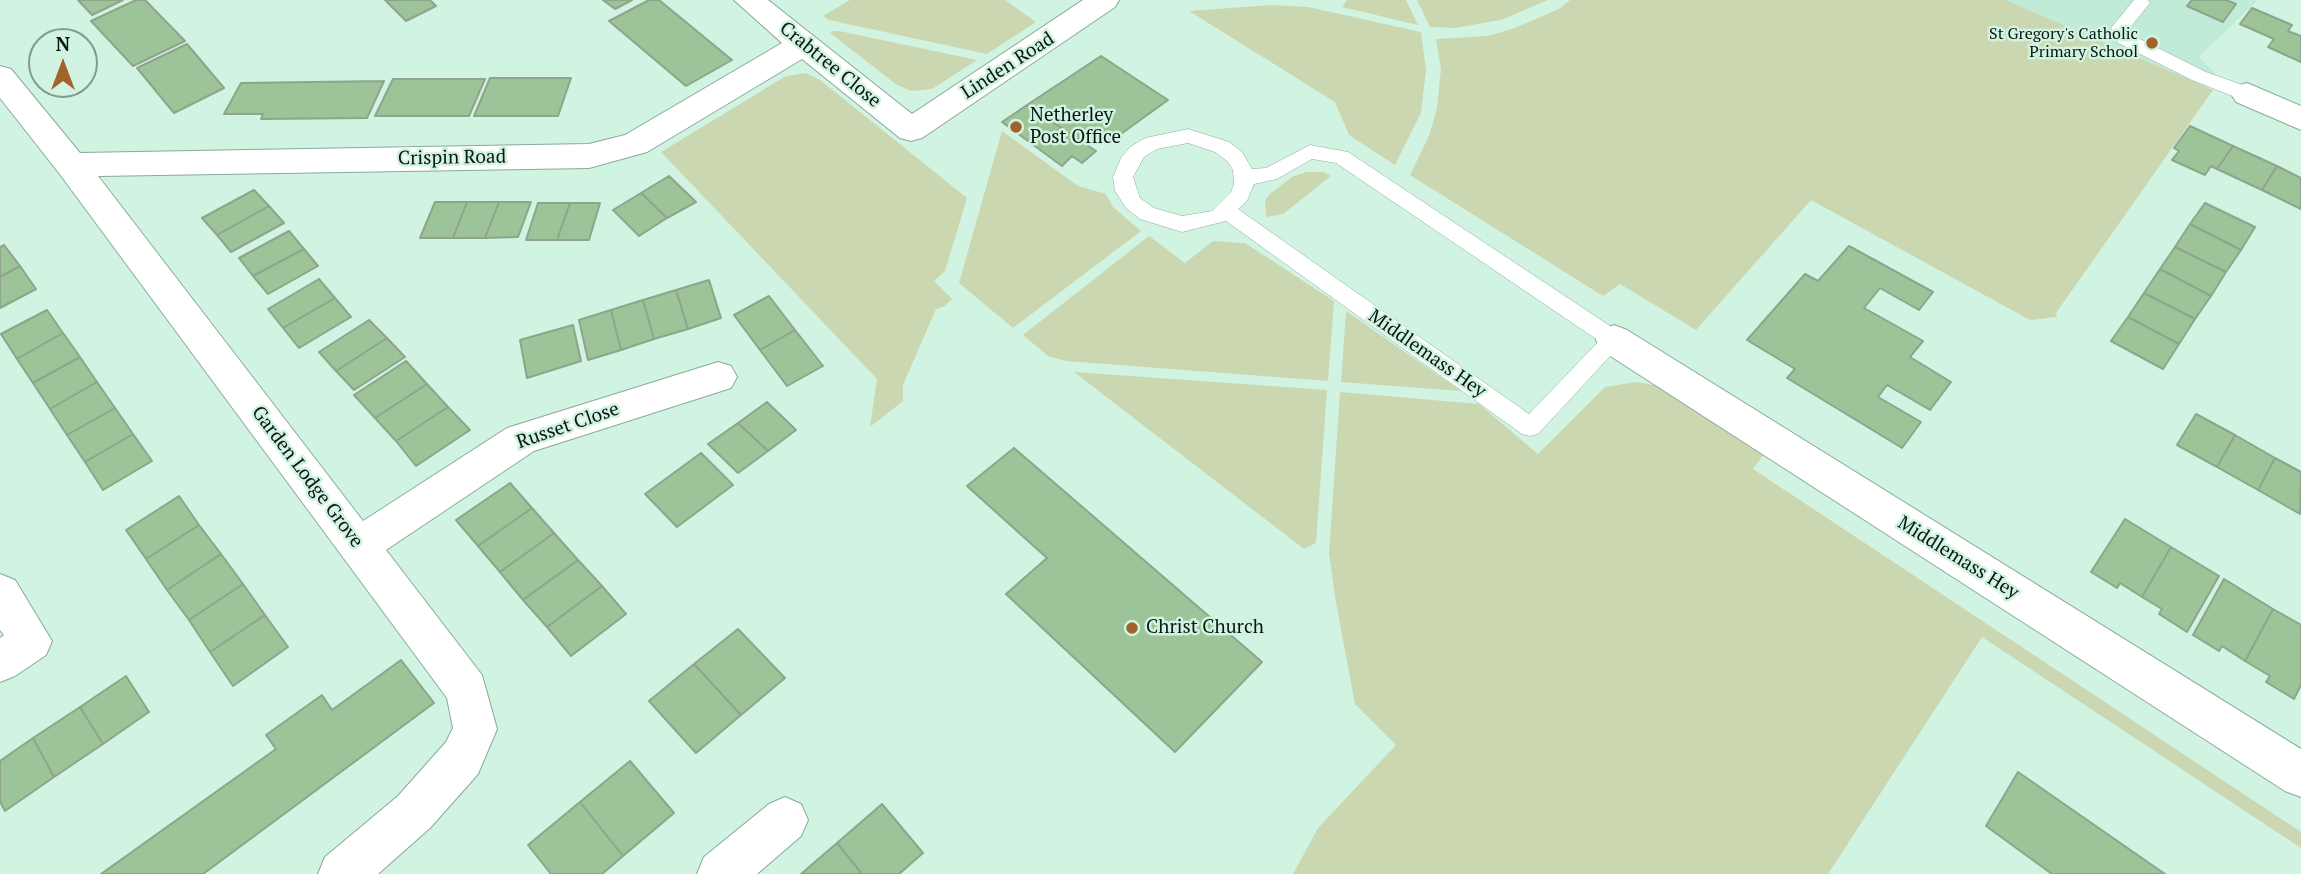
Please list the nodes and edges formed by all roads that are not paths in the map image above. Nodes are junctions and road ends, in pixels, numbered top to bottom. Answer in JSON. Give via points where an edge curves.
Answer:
{"nodes":[{"id":1,"x":749,"y":0,"type":"edge"},
{"id":2,"x":1104,"y":0,"type":"edge"},
{"id":3,"x":2141,"y":3,"type":"dead end"},
{"id":4,"x":805,"y":43,"type":"junction"},
{"id":5,"x":0,"y":77,"type":"edge"},
{"id":6,"x":2246,"y":94,"type":"joint"},
{"id":7,"x":2301,"y":119,"type":"edge"},
{"id":8,"x":911,"y":130,"type":"joint"},
{"id":9,"x":71,"y":165,"type":"junction"},
{"id":10,"x":1243,"y":178,"type":"junction"},
{"id":11,"x":1226,"y":211,"type":"junction"},
{"id":12,"x":1615,"y":340,"type":"junction"},
{"id":13,"x":719,"y":377,"type":"dead end"},
{"id":14,"x":359,"y":547,"type":"junction"},
{"id":15,"x":0,"y":593,"type":"edge"},
{"id":16,"x":0,"y":662,"type":"edge"},
{"id":17,"x":2301,"y":775,"type":"edge"},
{"id":18,"x":785,"y":820,"type":"dead end"},
{"id":19,"x":342,"y":874,"type":"edge"},
{"id":20,"x":721,"y":874,"type":"edge"}],
"edges":[{"from":1,"to":4,"type":"street","name":"Crabtree Close"},
{"from":2,"to":8,"type":"street","name":"Linden Road"},
{"from":3,"to":6,"type":"lane","via":[[2120,28],[2124,39]]},
{"from":4,"to":8,"type":"street","name":"Crabtree Close"},
{"from":4,"to":9,"type":"street","name":"Crispin Road","via":[[635,144],[589,156]]},
{"from":5,"to":9,"type":"street","name":"Garden Lodge Grove"},
{"from":6,"to":7,"type":"street"},
{"from":9,"to":14,"type":"street","name":"Garden Lodge Grove"},
{"from":10,"to":11,"type":"lane","via":[[1240,196]]},
{"from":10,"to":11,"type":"lane","via":[[1235,157],[1222,147],[1188,136],[1152,143],[1128,163],[1125,191],[1147,214],[1182,224]]},
{"from":10,"to":12,"type":"lane","name":"Middlemass Hey","via":[[1270,174],[1310,152],[1341,157]]},
{"from":11,"to":12,"type":"lane","name":"Middlemass Hey","via":[[1530,426]]},
{"from":12,"to":17,"type":"street","name":"Middlemass Hey"},
{"from":13,"to":14,"type":"street","name":"Russet Close","via":[[521,439]]},
{"from":14,"to":19,"type":"street","name":"Garden Lodge Grove","via":[[467,690],[475,729],[462,758],[414,812]]},
{"from":15,"to":16,"type":"street","via":[[31,641]]},
{"from":18,"to":20,"type":"street"}]}
